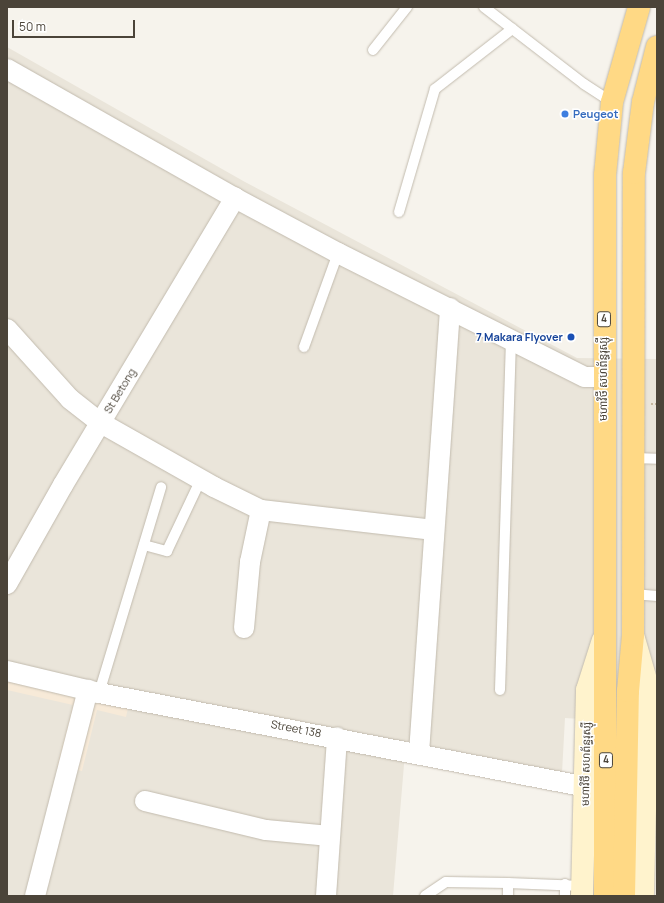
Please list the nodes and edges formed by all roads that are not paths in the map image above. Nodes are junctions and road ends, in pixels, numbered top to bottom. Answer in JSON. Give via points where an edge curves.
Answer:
{"nodes":[{"id":1,"x":407,"y":7,"type":"edge"},
{"id":2,"x":484,"y":7,"type":"edge"},
{"id":3,"x":639,"y":7,"type":"edge"},
{"id":4,"x":512,"y":29,"type":"junction"},
{"id":5,"x":657,"y":49,"type":"edge"},
{"id":6,"x":373,"y":50,"type":"dead end"},
{"id":7,"x":7,"y":69,"type":"edge"},
{"id":8,"x":612,"y":102,"type":"junction"},
{"id":9,"x":650,"y":104,"type":"edge"},
{"id":10,"x":235,"y":198,"type":"junction"},
{"id":11,"x":399,"y":212,"type":"dead end"},
{"id":12,"x":338,"y":253,"type":"junction"},
{"id":13,"x":450,"y":308,"type":"junction"},
{"id":14,"x":7,"y":329,"type":"edge"},
{"id":15,"x":511,"y":340,"type":"junction"},
{"id":16,"x":304,"y":347,"type":"dead end"},
{"id":17,"x":603,"y":378,"type":"junction"},
{"id":18,"x":101,"y":423,"type":"junction"},
{"id":19,"x":633,"y":458,"type":"junction"},
{"id":20,"x":657,"y":459,"type":"edge"},
{"id":21,"x":201,"y":479,"type":"junction"},
{"id":22,"x":161,"y":487,"type":"dead end"},
{"id":23,"x":261,"y":510,"type":"junction"},
{"id":24,"x":434,"y":530,"type":"junction"},
{"id":25,"x":144,"y":545,"type":"junction"},
{"id":26,"x":7,"y":584,"type":"edge"},
{"id":27,"x":633,"y":594,"type":"junction"},
{"id":28,"x":657,"y":596,"type":"edge"},
{"id":29,"x":244,"y":628,"type":"dead end"},
{"id":30,"x":604,"y":635,"type":"junction"},
{"id":31,"x":633,"y":635,"type":"junction"},
{"id":32,"x":7,"y":671,"type":"edge"},
{"id":33,"x":500,"y":690,"type":"dead end"},
{"id":34,"x":94,"y":691,"type":"junction"},
{"id":35,"x":337,"y":737,"type":"junction"},
{"id":36,"x":652,"y":743,"type":"edge"},
{"id":37,"x":419,"y":753,"type":"junction"},
{"id":38,"x":586,"y":787,"type":"junction"},
{"id":39,"x":146,"y":801,"type":"dead end"},
{"id":40,"x":330,"y":836,"type":"junction"},
{"id":41,"x":508,"y":883,"type":"junction"},
{"id":42,"x":615,"y":890,"type":"edge"},
{"id":43,"x":574,"y":891,"type":"edge"},
{"id":44,"x":35,"y":896,"type":"edge"},
{"id":45,"x":326,"y":896,"type":"edge"},
{"id":46,"x":425,"y":896,"type":"edge"},
{"id":47,"x":508,"y":896,"type":"edge"},
{"id":48,"x":643,"y":896,"type":"edge"}],
"edges":[{"from":1,"to":6,"type":"lane"},
{"from":2,"to":4,"type":"lane"},
{"from":3,"to":8,"type":"highway","name":"មហាវិថី សហព័ន្ធរុស្ស៊ី","number":"4"},
{"from":4,"to":8,"type":"lane"},
{"from":4,"to":11,"type":"lane","via":[[435,89]]},
{"from":5,"to":9,"type":"highway","name":"មហាវិថី សហព័ន្ធរុស្ស៊ី","number":"4"},
{"from":7,"to":10,"type":"street"},
{"from":8,"to":17,"type":"highway","name":"មហាវិថី សហព័ន្ធរុស្ស៊ី","number":"4","via":[[605,175]]},
{"from":9,"to":19,"type":"highway","name":"មហាវិថី សហព័ន្ធរុស្ស៊ី","number":"4","via":[[634,173]]},
{"from":10,"to":12,"type":"street"},
{"from":10,"to":18,"type":"street","name":"St Betong"},
{"from":12,"to":13,"type":"street"},
{"from":12,"to":16,"type":"lane"},
{"from":13,"to":15,"type":"street"},
{"from":13,"to":24,"type":"street"},
{"from":14,"to":18,"type":"street","via":[[70,399]]},
{"from":15,"to":17,"type":"street","via":[[584,377]]},
{"from":15,"to":33,"type":"lane"},
{"from":17,"to":30,"type":"highway","name":"មហាវិថី សហព័ន្ធរុស្ស៊ី","number":"4"},
{"from":18,"to":21,"type":"street"},
{"from":18,"to":26,"type":"street","name":"St Betong"},
{"from":19,"to":20,"type":"lane"},
{"from":19,"to":27,"type":"highway","name":"មហាវិថី សហព័ន្ធរុស្ស៊ី","number":"4"},
{"from":21,"to":23,"type":"street"},
{"from":21,"to":25,"type":"lane","via":[[167,551]]},
{"from":22,"to":25,"type":"lane"},
{"from":23,"to":24,"type":"street"},
{"from":23,"to":29,"type":"street","via":[[250,562]]},
{"from":24,"to":37,"type":"street"},
{"from":25,"to":34,"type":"lane"},
{"from":27,"to":28,"type":"lane"},
{"from":27,"to":31,"type":"highway","name":"មហាវិថី សហព័ន្ធរុស្ស៊ី","number":"4"},
{"from":30,"to":38,"type":"main road","name":"មហាវិថី សហព័ន្ធរុស្ស៊ី","via":[[587,690]]},
{"from":30,"to":42,"type":"highway","name":"មហាវិថី សហព័ន្ធរុស្ស៊ី","number":"4"},
{"from":31,"to":36,"type":"main road","name":"មហាវិថី សហព័ន្ធរុស្ស៊ី","via":[[648,687]]},
{"from":31,"to":42,"type":"highway","name":"មហាវិថី សហព័ន្ធរុស្ស៊ី","number":"4"},
{"from":32,"to":34,"type":"street","name":"Street 138"},
{"from":34,"to":35,"type":"street","name":"Street 138"},
{"from":34,"to":44,"type":"street"},
{"from":35,"to":37,"type":"street","name":"Street 138"},
{"from":35,"to":40,"type":"street"},
{"from":36,"to":48,"type":"main road","name":"មហាវិថី សហព័ន្ធរុស្ស៊ី"},
{"from":37,"to":38,"type":"street","name":"Street 138"},
{"from":38,"to":43,"type":"main road","name":"មហាវិថី សហព័ន្ធរុស្ស៊ី"},
{"from":39,"to":40,"type":"street","via":[[266,830]]},
{"from":40,"to":45,"type":"street"},
{"from":41,"to":43,"type":"lane"},
{"from":41,"to":46,"type":"lane","via":[[446,882]]},
{"from":41,"to":47,"type":"lane"}]}
